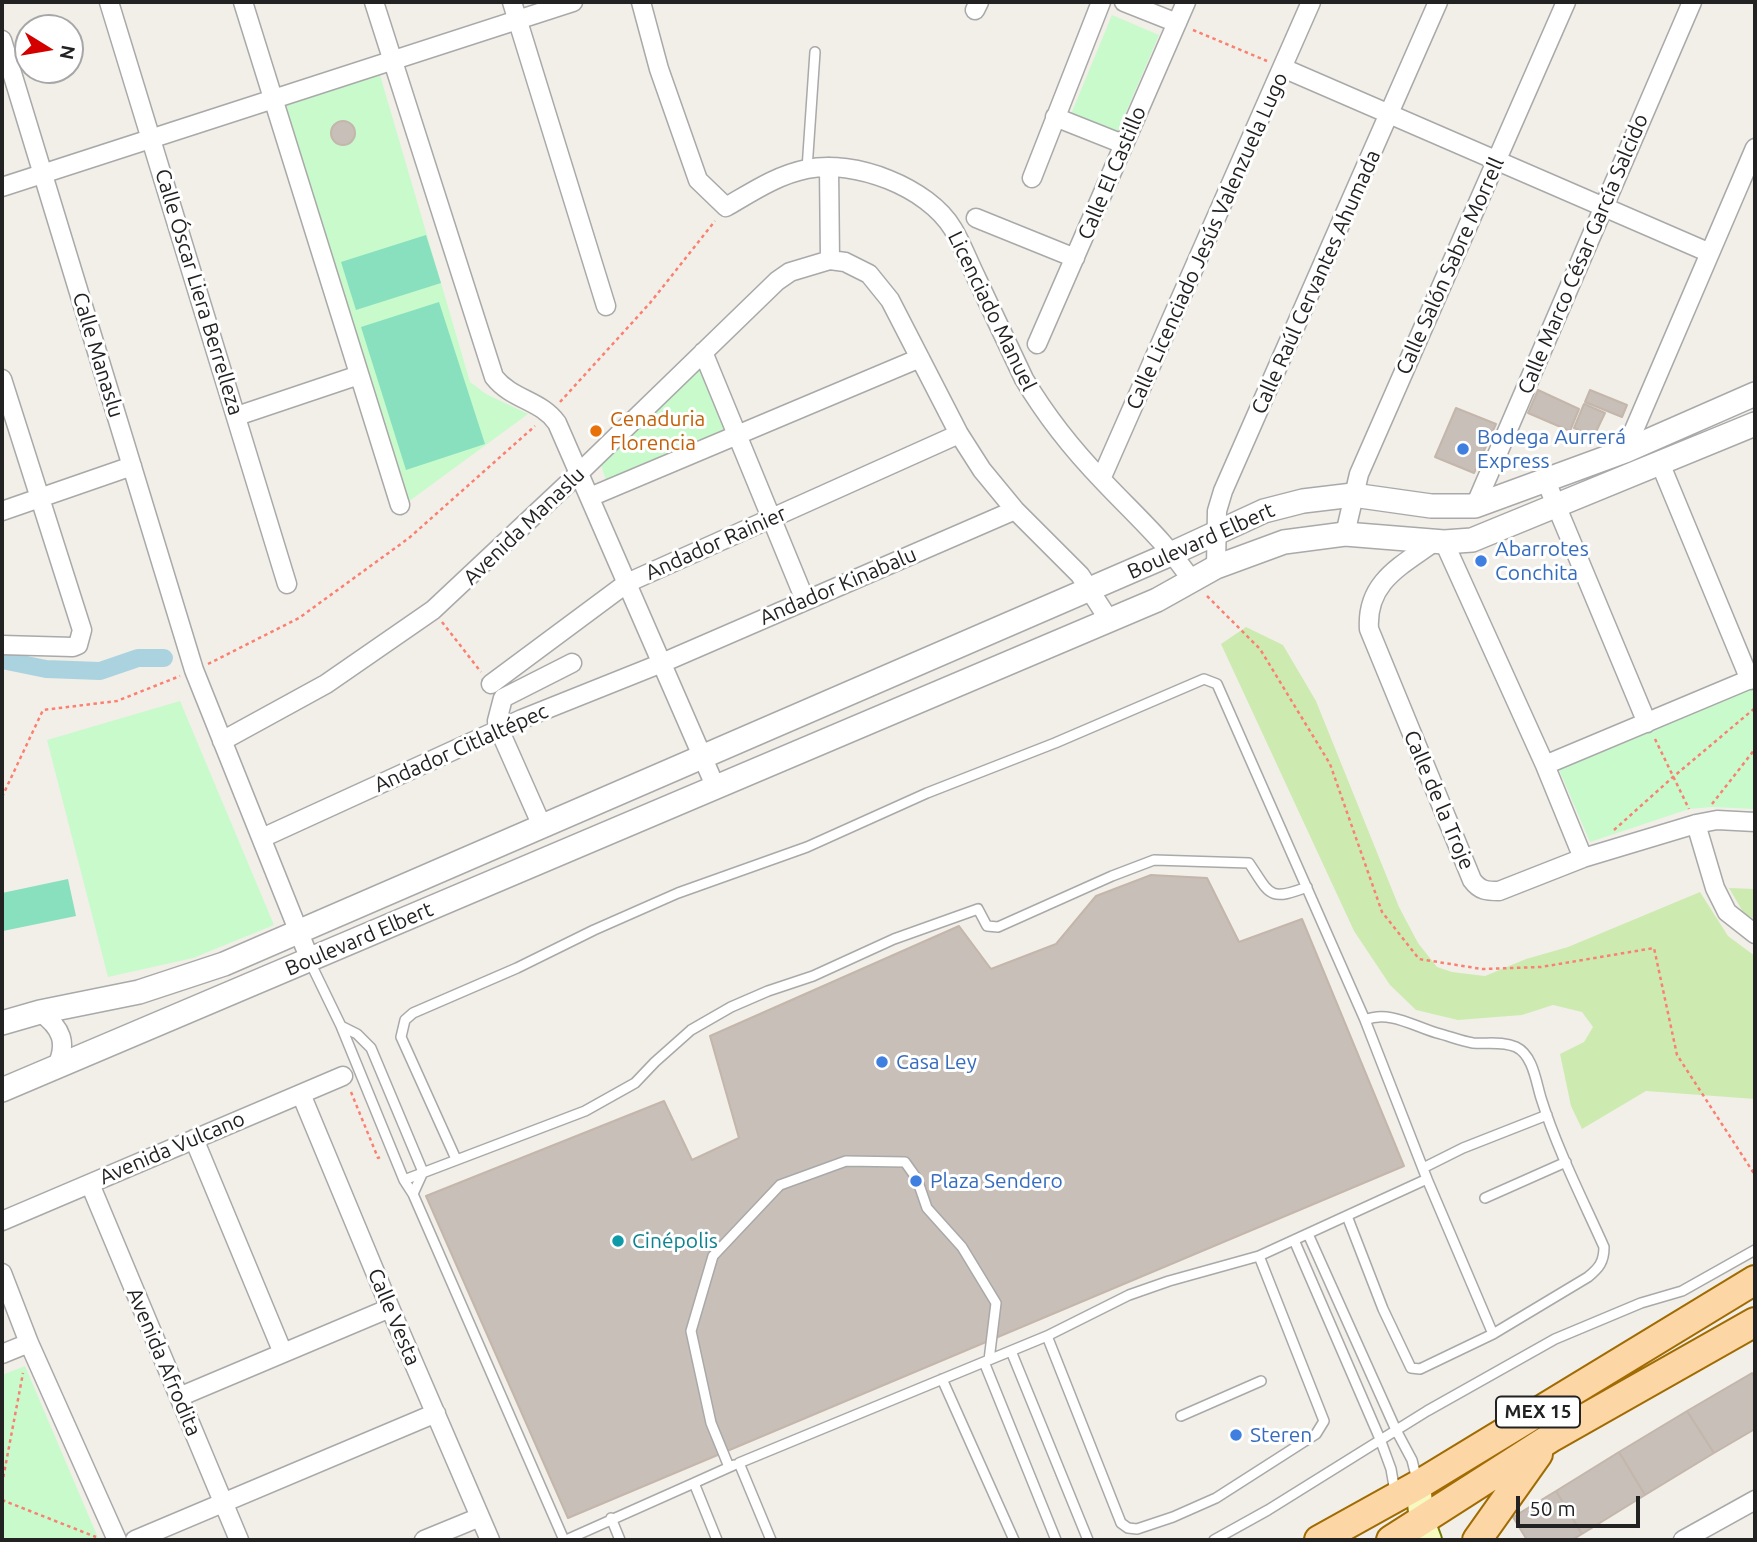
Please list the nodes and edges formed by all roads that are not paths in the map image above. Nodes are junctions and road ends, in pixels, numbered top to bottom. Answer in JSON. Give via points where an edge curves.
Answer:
{"nodes":[{"id":1,"x":109,"y":2,"type":"edge"},
{"id":2,"x":243,"y":2,"type":"edge"},
{"id":3,"x":374,"y":2,"type":"edge"},
{"id":4,"x":512,"y":2,"type":"edge"},
{"id":5,"x":573,"y":2,"type":"edge"},
{"id":6,"x":641,"y":2,"type":"edge"},
{"id":7,"x":1101,"y":2,"type":"edge"},
{"id":8,"x":1124,"y":2,"type":"edge"},
{"id":9,"x":1186,"y":2,"type":"edge"},
{"id":10,"x":1311,"y":2,"type":"edge"},
{"id":11,"x":1438,"y":2,"type":"edge"},
{"id":12,"x":1566,"y":2,"type":"edge"},
{"id":13,"x":1692,"y":2,"type":"edge"},
{"id":14,"x":518,"y":20,"type":"junction"},
{"id":15,"x":1177,"y":23,"type":"junction"},
{"id":16,"x":2,"y":40,"type":"edge"},
{"id":17,"x":816,"y":52,"type":"dead end"},
{"id":18,"x":392,"y":60,"type":"junction"},
{"id":19,"x":1283,"y":68,"type":"junction"},
{"id":20,"x":273,"y":99,"type":"junction"},
{"id":21,"x":1390,"y":114,"type":"junction"},
{"id":22,"x":1055,"y":117,"type":"junction"},
{"id":23,"x":151,"y":138,"type":"junction"},
{"id":24,"x":1124,"y":144,"type":"junction"},
{"id":25,"x":1755,"y":148,"type":"edge"},
{"id":26,"x":1496,"y":160,"type":"junction"},
{"id":27,"x":829,"y":167,"type":"junction"},
{"id":28,"x":807,"y":169,"type":"junction"},
{"id":29,"x":43,"y":174,"type":"junction"},
{"id":30,"x":1032,"y":178,"type":"dead end"},
{"id":31,"x":2,"y":187,"type":"edge"},
{"id":32,"x":1604,"y":207,"type":"junction"},
{"id":33,"x":976,"y":218,"type":"dead end"},
{"id":34,"x":1710,"y":253,"type":"junction"},
{"id":35,"x":1075,"y":257,"type":"junction"},
{"id":36,"x":830,"y":260,"type":"junction"},
{"id":37,"x":606,"y":306,"type":"dead end"},
{"id":38,"x":1037,"y":344,"type":"dead end"},
{"id":39,"x":703,"y":352,"type":"junction"},
{"id":40,"x":920,"y":358,"type":"junction"},
{"id":41,"x":359,"y":375,"type":"junction"},
{"id":42,"x":2,"y":379,"type":"edge"},
{"id":43,"x":1755,"y":394,"type":"edge"},
{"id":44,"x":237,"y":416,"type":"junction"},
{"id":45,"x":1755,"y":424,"type":"edge"},
{"id":46,"x":959,"y":434,"type":"junction"},
{"id":47,"x":737,"y":435,"type":"junction"},
{"id":48,"x":1625,"y":450,"type":"junction"},
{"id":49,"x":1660,"y":463,"type":"junction"},
{"id":50,"x":132,"y":466,"type":"junction"},
{"id":51,"x":579,"y":473,"type":"junction"},
{"id":52,"x":1101,"y":479,"type":"junction"},
{"id":53,"x":1546,"y":481,"type":"junction"},
{"id":54,"x":1353,"y":495,"type":"junction"},
{"id":55,"x":590,"y":497,"type":"junction"},
{"id":56,"x":39,"y":500,"type":"junction"},
{"id":57,"x":400,"y":505,"type":"dead end"},
{"id":58,"x":1475,"y":506,"type":"junction"},
{"id":59,"x":1556,"y":506,"type":"junction"},
{"id":60,"x":1015,"y":510,"type":"junction"},
{"id":61,"x":2,"y":511,"type":"edge"},
{"id":62,"x":771,"y":519,"type":"junction"},
{"id":63,"x":1217,"y":532,"type":"junction"},
{"id":64,"x":1345,"y":534,"type":"junction"},
{"id":65,"x":1439,"y":542,"type":"junction"},
{"id":66,"x":1173,"y":553,"type":"junction"},
{"id":67,"x":1216,"y":566,"type":"junction"},
{"id":68,"x":1192,"y":581,"type":"junction"},
{"id":69,"x":627,"y":583,"type":"junction"},
{"id":70,"x":287,"y":584,"type":"dead end"},
{"id":71,"x":1090,"y":589,"type":"junction"},
{"id":72,"x":805,"y":600,"type":"junction"},
{"id":73,"x":1109,"y":620,"type":"junction"},
{"id":74,"x":2,"y":645,"type":"edge"},
{"id":75,"x":572,"y":663,"type":"dead end"},
{"id":76,"x":662,"y":663,"type":"junction"},
{"id":77,"x":1753,"y":678,"type":"edge"},
{"id":78,"x":491,"y":684,"type":"road end"},
{"id":79,"x":1647,"y":723,"type":"junction"},
{"id":80,"x":499,"y":729,"type":"junction"},
{"id":81,"x":222,"y":741,"type":"junction"},
{"id":82,"x":702,"y":757,"type":"junction"},
{"id":83,"x":1545,"y":765,"type":"junction"},
{"id":84,"x":716,"y":788,"type":"junction"},
{"id":85,"x":1755,"y":822,"type":"edge"},
{"id":86,"x":1696,"y":824,"type":"junction"},
{"id":87,"x":542,"y":826,"type":"junction"},
{"id":88,"x":262,"y":838,"type":"junction"},
{"id":89,"x":1583,"y":858,"type":"junction"},
{"id":90,"x":1307,"y":887,"type":"junction"},
{"id":91,"x":298,"y":932,"type":"junction"},
{"id":92,"x":1755,"y":934,"type":"edge"},
{"id":93,"x":310,"y":960,"type":"junction"},
{"id":94,"x":40,"y":1012,"type":"junction"},
{"id":95,"x":1365,"y":1020,"type":"junction"},
{"id":96,"x":2,"y":1023,"type":"edge"},
{"id":97,"x":341,"y":1026,"type":"junction"},
{"id":98,"x":56,"y":1068,"type":"junction"},
{"id":99,"x":343,"y":1076,"type":"road end"},
{"id":100,"x":2,"y":1090,"type":"edge"},
{"id":101,"x":301,"y":1094,"type":"junction"},
{"id":102,"x":1546,"y":1115,"type":"junction"},
{"id":103,"x":194,"y":1139,"type":"junction"},
{"id":104,"x":456,"y":1159,"type":"junction"},
{"id":105,"x":1566,"y":1162,"type":"junction"},
{"id":106,"x":1423,"y":1168,"type":"junction"},
{"id":107,"x":423,"y":1172,"type":"junction"},
{"id":108,"x":1427,"y":1179,"type":"junction"},
{"id":109,"x":404,"y":1180,"type":"junction"},
{"id":110,"x":90,"y":1184,"type":"junction"},
{"id":111,"x":414,"y":1194,"type":"junction"},
{"id":112,"x":1485,"y":1198,"type":"dead end"},
{"id":113,"x":1347,"y":1216,"type":"junction"},
{"id":114,"x":2,"y":1221,"type":"edge"},
{"id":115,"x":1308,"y":1234,"type":"junction"},
{"id":116,"x":1294,"y":1240,"type":"junction"},
{"id":117,"x":1755,"y":1250,"type":"edge"},
{"id":118,"x":1259,"y":1256,"type":"junction"},
{"id":119,"x":2,"y":1273,"type":"edge"},
{"id":120,"x":1755,"y":1280,"type":"edge"},
{"id":121,"x":390,"y":1308,"type":"junction"},
{"id":122,"x":1755,"y":1322,"type":"edge"},
{"id":123,"x":1493,"y":1334,"type":"junction"},
{"id":124,"x":1047,"y":1336,"type":"junction"},
{"id":125,"x":29,"y":1343,"type":"junction"},
{"id":126,"x":1011,"y":1351,"type":"junction"},
{"id":127,"x":283,"y":1353,"type":"junction"},
{"id":128,"x":2,"y":1354,"type":"edge"},
{"id":129,"x":986,"y":1361,"type":"junction"},
{"id":130,"x":942,"y":1379,"type":"junction"},
{"id":131,"x":1261,"y":1381,"type":"dead end"},
{"id":132,"x":179,"y":1397,"type":"junction"},
{"id":133,"x":436,"y":1413,"type":"junction"},
{"id":134,"x":1181,"y":1416,"type":"dead end"},
{"id":135,"x":1396,"y":1430,"type":"junction"},
{"id":136,"x":1552,"y":1437,"type":"junction"},
{"id":137,"x":1380,"y":1439,"type":"junction"},
{"id":138,"x":739,"y":1463,"type":"junction"},
{"id":139,"x":729,"y":1467,"type":"junction"},
{"id":140,"x":694,"y":1483,"type":"junction"},
{"id":141,"x":1407,"y":1491,"type":"junction"},
{"id":142,"x":1755,"y":1500,"type":"edge"},
{"id":143,"x":224,"y":1503,"type":"junction"},
{"id":144,"x":480,"y":1517,"type":"junction"},
{"id":145,"x":611,"y":1518,"type":"junction"},
{"id":146,"x":1426,"y":1531,"type":"edge"},
{"id":147,"x":117,"y":1540,"type":"edge"},
{"id":148,"x":135,"y":1540,"type":"edge"},
{"id":149,"x":239,"y":1540,"type":"edge"},
{"id":150,"x":424,"y":1540,"type":"edge"},
{"id":151,"x":490,"y":1540,"type":"edge"},
{"id":152,"x":565,"y":1540,"type":"edge"},
{"id":153,"x":620,"y":1540,"type":"edge"},
{"id":154,"x":717,"y":1540,"type":"edge"},
{"id":155,"x":771,"y":1540,"type":"edge"},
{"id":156,"x":1014,"y":1540,"type":"edge"},
{"id":157,"x":1056,"y":1540,"type":"edge"},
{"id":158,"x":1088,"y":1540,"type":"edge"},
{"id":159,"x":1214,"y":1540,"type":"edge"},
{"id":160,"x":1319,"y":1540,"type":"edge"},
{"id":161,"x":1393,"y":1540,"type":"edge"},
{"id":162,"x":1477,"y":1540,"type":"edge"},
{"id":163,"x":1683,"y":1540,"type":"edge"}],
"edges":[{"from":1,"to":23,"type":"street","name":"Calle Óscar Liera Berrelleza"},
{"from":2,"to":20,"type":"street"},
{"from":3,"to":18,"type":"street"},
{"from":4,"to":14,"type":"street"},
{"from":5,"to":14,"type":"street"},
{"from":6,"to":28,"type":"street","name":"Licenciado Manuel","via":[[698,180],[726,207],[771,181]]},
{"from":7,"to":22,"type":"street"},
{"from":8,"to":15,"type":"street"},
{"from":9,"to":15,"type":"street","name":"Calle El Castillo"},
{"from":10,"to":19,"type":"street","name":"Calle Licenciado Jesús Valenzuela Lugo"},
{"from":11,"to":21,"type":"street","name":"Calle Raúl Cervantes Ahumada"},
{"from":12,"to":26,"type":"street","name":"Calle Salón Sabre Morrell"},
{"from":13,"to":32,"type":"street","name":"Calle Marco César García Salcido"},
{"from":14,"to":18,"type":"street"},
{"from":14,"to":37,"type":"street"},
{"from":15,"to":24,"type":"street","name":"Calle El Castillo"},
{"from":16,"to":29,"type":"street","name":"Calle Manaslu"},
{"from":17,"to":28,"type":"lane"},
{"from":18,"to":20,"type":"street"},
{"from":18,"to":51,"type":"street","via":[[494,377],[511,394],[550,413]]},
{"from":19,"to":21,"type":"street"},
{"from":19,"to":52,"type":"street","name":"Calle Licenciado Jesús Valenzuela Lugo"},
{"from":20,"to":23,"type":"street"},
{"from":20,"to":41,"type":"street"},
{"from":21,"to":26,"type":"street"},
{"from":21,"to":63,"type":"street","name":"Calle Raúl Cervantes Ahumada","via":[[1223,491]]},
{"from":22,"to":24,"type":"street"},
{"from":22,"to":30,"type":"street"},
{"from":23,"to":29,"type":"street"},
{"from":23,"to":44,"type":"street","name":"Calle Óscar Liera Berrelleza"},
{"from":24,"to":35,"type":"street","name":"Calle El Castillo"},
{"from":25,"to":34,"type":"street"},
{"from":26,"to":32,"type":"street"},
{"from":26,"to":54,"type":"street","name":"Calle Salón Sabre Morrell"},
{"from":27,"to":28,"type":"street","name":"Licenciado Manuel"},
{"from":27,"to":36,"type":"street"},
{"from":27,"to":52,"type":"street","name":"Licenciado Manuel","via":[[856,170],[914,191],[940,212],[953,228],[1024,379]]},
{"from":29,"to":31,"type":"street"},
{"from":29,"to":50,"type":"street","name":"Calle Manaslu"},
{"from":32,"to":34,"type":"street"},
{"from":32,"to":58,"type":"street","name":"Calle Marco César García Salcido"},
{"from":33,"to":35,"type":"street"},
{"from":34,"to":48,"type":"street"},
{"from":35,"to":38,"type":"street","name":"Calle El Castillo"},
{"from":36,"to":39,"type":"street","name":"Avenida Manaslu","via":[[776,281]]},
{"from":36,"to":40,"type":"street","via":[[845,261],[869,274],[890,300]]},
{"from":39,"to":47,"type":"street"},
{"from":39,"to":51,"type":"street","name":"Avenida Manaslu"},
{"from":40,"to":46,"type":"street"},
{"from":40,"to":47,"type":"street"},
{"from":41,"to":44,"type":"street"},
{"from":41,"to":57,"type":"street"},
{"from":42,"to":56,"type":"street"},
{"from":43,"to":48,"type":"street","name":"Boulevard Elbert"},
{"from":44,"to":70,"type":"street","name":"Calle Óscar Liera Berrelleza"},
{"from":45,"to":49,"type":"street","name":"Boulevard Elbert"},
{"from":46,"to":60,"type":"street"},
{"from":46,"to":62,"type":"street","name":"Andador Rainier"},
{"from":47,"to":55,"type":"street"},
{"from":47,"to":62,"type":"street"},
{"from":48,"to":53,"type":"street","name":"Boulevard Elbert"},
{"from":49,"to":59,"type":"street","name":"Boulevard Elbert"},
{"from":49,"to":77,"type":"street"},
{"from":50,"to":56,"type":"street"},
{"from":50,"to":81,"type":"street","name":"Calle Manaslu","via":[[194,670]]},
{"from":51,"to":55,"type":"street"},
{"from":51,"to":81,"type":"street","name":"Avenida Manaslu","via":[[433,610],[326,684]]},
{"from":52,"to":66,"type":"street","name":"Licenciado Manuel"},
{"from":53,"to":58,"type":"street","name":"Boulevard Elbert"},
{"from":53,"to":59,"type":"street"},
{"from":54,"to":58,"type":"street","name":"Boulevard Elbert","via":[[1431,506]]},
{"from":54,"to":63,"type":"street","name":"Boulevard Elbert","via":[[1283,505]]},
{"from":54,"to":64,"type":"street","name":"Calle Salón Sabre Morrell"},
{"from":55,"to":69,"type":"street"},
{"from":56,"to":61,"type":"street"},
{"from":56,"to":74,"type":"street","via":[[82,630],[73,648]]},
{"from":59,"to":65,"type":"street","name":"Boulevard Elbert","via":[[1472,540]]},
{"from":59,"to":79,"type":"street"},
{"from":60,"to":71,"type":"street"},
{"from":60,"to":72,"type":"street","name":"Andador Kinabalu"},
{"from":62,"to":69,"type":"street","name":"Andador Rainier"},
{"from":62,"to":72,"type":"street"},
{"from":63,"to":66,"type":"street","name":"Boulevard Elbert"},
{"from":63,"to":67,"type":"street","name":"Calle Raúl Cervantes Ahumada"},
{"from":64,"to":65,"type":"street","name":"Boulevard Elbert"},
{"from":64,"to":67,"type":"street","name":"Boulevard Elbert","via":[[1284,542]]},
{"from":65,"to":83,"type":"street"},
{"from":65,"to":89,"type":"street","name":"Calle de la Troje","via":[[1382,582],[1371,604],[1369,629],[1472,880],[1478,888],[1499,891]]},
{"from":66,"to":68,"type":"street","name":"Licenciado Manuel"},
{"from":66,"to":71,"type":"street","name":"Boulevard Elbert"},
{"from":67,"to":68,"type":"street","name":"Boulevard Elbert"},
{"from":68,"to":73,"type":"street","name":"Boulevard Elbert"},
{"from":69,"to":76,"type":"street"},
{"from":69,"to":78,"type":"street","name":"Andador Rainier"},
{"from":71,"to":73,"type":"street"},
{"from":71,"to":82,"type":"street","name":"Boulevard Elbert"},
{"from":72,"to":76,"type":"street","name":"Andador Kinabalu"},
{"from":73,"to":84,"type":"street","name":"Boulevard Elbert"},
{"from":75,"to":80,"type":"street","via":[[503,698]]},
{"from":76,"to":80,"type":"street","name":"Andador Citlaltépec"},
{"from":76,"to":82,"type":"street"},
{"from":77,"to":79,"type":"street"},
{"from":79,"to":83,"type":"street"},
{"from":80,"to":87,"type":"street"},
{"from":80,"to":88,"type":"street","name":"Andador Citlaltépec"},
{"from":81,"to":88,"type":"street","name":"Calle Manaslu"},
{"from":82,"to":84,"type":"street"},
{"from":82,"to":87,"type":"street","name":"Boulevard Elbert"},
{"from":83,"to":89,"type":"street"},
{"from":84,"to":93,"type":"street","name":"Boulevard Elbert"},
{"from":85,"to":86,"type":"street","name":"Calle de la Troje"},
{"from":86,"to":89,"type":"street","name":"Calle de la Troje"},
{"from":86,"to":92,"type":"street","via":[[1715,888],[1735,920]]},
{"from":87,"to":91,"type":"street","name":"Boulevard Elbert"},
{"from":88,"to":91,"type":"street","name":"Calle Manaslu"},
{"from":90,"to":95,"type":"lane"},
{"from":90,"to":104,"type":"lane","via":[[1277,896],[1269,893],[1249,863],[1154,860],[998,927],[987,926],[978,909],[731,1007],[691,1030],[623,1090],[585,1111]]},
{"from":90,"to":104,"type":"lane","via":[[1217,684],[1196,681],[807,847],[666,898],[413,1013],[405,1020],[401,1037]]},
{"from":91,"to":93,"type":"street","name":"Calle Manaslu"},
{"from":91,"to":94,"type":"street","name":"Boulevard Elbert","via":[[176,981]]},
{"from":93,"to":97,"type":"lane"},
{"from":93,"to":98,"type":"street","name":"Boulevard Elbert"},
{"from":94,"to":96,"type":"street","name":"Boulevard Elbert"},
{"from":94,"to":98,"type":"street","via":[[62,1034],[63,1051]]},
{"from":95,"to":102,"type":"lane","via":[[1389,1016],[1472,1042],[1516,1047],[1530,1062]]},
{"from":95,"to":106,"type":"lane"},
{"from":97,"to":107,"type":"lane","via":[[371,1048]]},
{"from":97,"to":109,"type":"lane"},
{"from":98,"to":100,"type":"street","name":"Boulevard Elbert"},
{"from":99,"to":101,"type":"street","name":"Avenida Vulcano"},
{"from":101,"to":103,"type":"street","name":"Avenida Vulcano"},
{"from":101,"to":121,"type":"street","name":"Calle Vesta"},
{"from":102,"to":105,"type":"lane"},
{"from":102,"to":106,"type":"lane"},
{"from":103,"to":110,"type":"street","name":"Avenida Vulcano"},
{"from":103,"to":127,"type":"street"},
{"from":104,"to":107,"type":"lane"},
{"from":105,"to":112,"type":"lane"},
{"from":105,"to":123,"type":"lane","via":[[1604,1247],[1604,1259],[1588,1277]]},
{"from":106,"to":108,"type":"lane"},
{"from":107,"to":109,"type":"lane"},
{"from":107,"to":111,"type":"lane"},
{"from":108,"to":113,"type":"lane"},
{"from":108,"to":123,"type":"lane"},
{"from":109,"to":111,"type":"lane"},
{"from":110,"to":114,"type":"street","name":"Avenida Vulcano"},
{"from":110,"to":132,"type":"street","name":"Avenida Afrodita"},
{"from":111,"to":152,"type":"lane"},
{"from":113,"to":115,"type":"lane"},
{"from":113,"to":123,"type":"lane","via":[[1411,1368],[1420,1369]]},
{"from":115,"to":116,"type":"lane"},
{"from":115,"to":135,"type":"lane"},
{"from":116,"to":118,"type":"lane"},
{"from":116,"to":137,"type":"lane"},
{"from":117,"to":135,"type":"lane","via":[[1682,1291],[1555,1339]]},
{"from":118,"to":124,"type":"lane","via":[[1129,1295]]},
{"from":118,"to":124,"type":"lane","via":[[1323,1415],[1321,1429],[1216,1498],[1149,1527],[1128,1528],[1121,1523]]},
{"from":119,"to":125,"type":"street"},
{"from":120,"to":141,"type":"main road","number":"MEX 15"},
{"from":121,"to":127,"type":"street"},
{"from":121,"to":133,"type":"street","name":"Calle Vesta"},
{"from":122,"to":136,"type":"main road","number":"MEX 15"},
{"from":124,"to":126,"type":"lane"},
{"from":125,"to":128,"type":"street"},
{"from":125,"to":147,"type":"street"},
{"from":126,"to":129,"type":"lane"},
{"from":126,"to":158,"type":"lane"},
{"from":127,"to":132,"type":"street"},
{"from":129,"to":130,"type":"lane"},
{"from":129,"to":139,"type":"lane","via":[[996,1303],[962,1247],[927,1208],[917,1179],[905,1163],[846,1161],[780,1185],[713,1256],[691,1331],[711,1423]]},
{"from":129,"to":157,"type":"lane"},
{"from":130,"to":138,"type":"lane"},
{"from":130,"to":156,"type":"lane"},
{"from":131,"to":134,"type":"lane"},
{"from":132,"to":143,"type":"street","name":"Avenida Afrodita"},
{"from":133,"to":143,"type":"street"},
{"from":133,"to":144,"type":"street","name":"Calle Vesta"},
{"from":135,"to":137,"type":"lane"},
{"from":135,"to":141,"type":"lane","via":[[1412,1460]]},
{"from":136,"to":146,"type":"main road","number":"MEX 15"},
{"from":136,"to":162,"type":"main road"},
{"from":137,"to":141,"type":"lane","via":[[1391,1469]]},
{"from":137,"to":159,"type":"lane"},
{"from":138,"to":139,"type":"lane"},
{"from":138,"to":155,"type":"lane"},
{"from":139,"to":140,"type":"lane"},
{"from":140,"to":145,"type":"lane"},
{"from":140,"to":154,"type":"lane"},
{"from":141,"to":146,"type":"main road"},
{"from":141,"to":160,"type":"main road","number":"MEX 15"},
{"from":141,"to":161,"type":"main road"},
{"from":142,"to":163,"type":"street"},
{"from":143,"to":148,"type":"street"},
{"from":143,"to":149,"type":"street","name":"Avenida Afrodita"},
{"from":144,"to":150,"type":"street"},
{"from":144,"to":151,"type":"street","name":"Calle Vesta"},
{"from":145,"to":152,"type":"lane"},
{"from":145,"to":153,"type":"lane"},
{"from":146,"to":161,"type":"main road","number":"MEX 15"}]}
